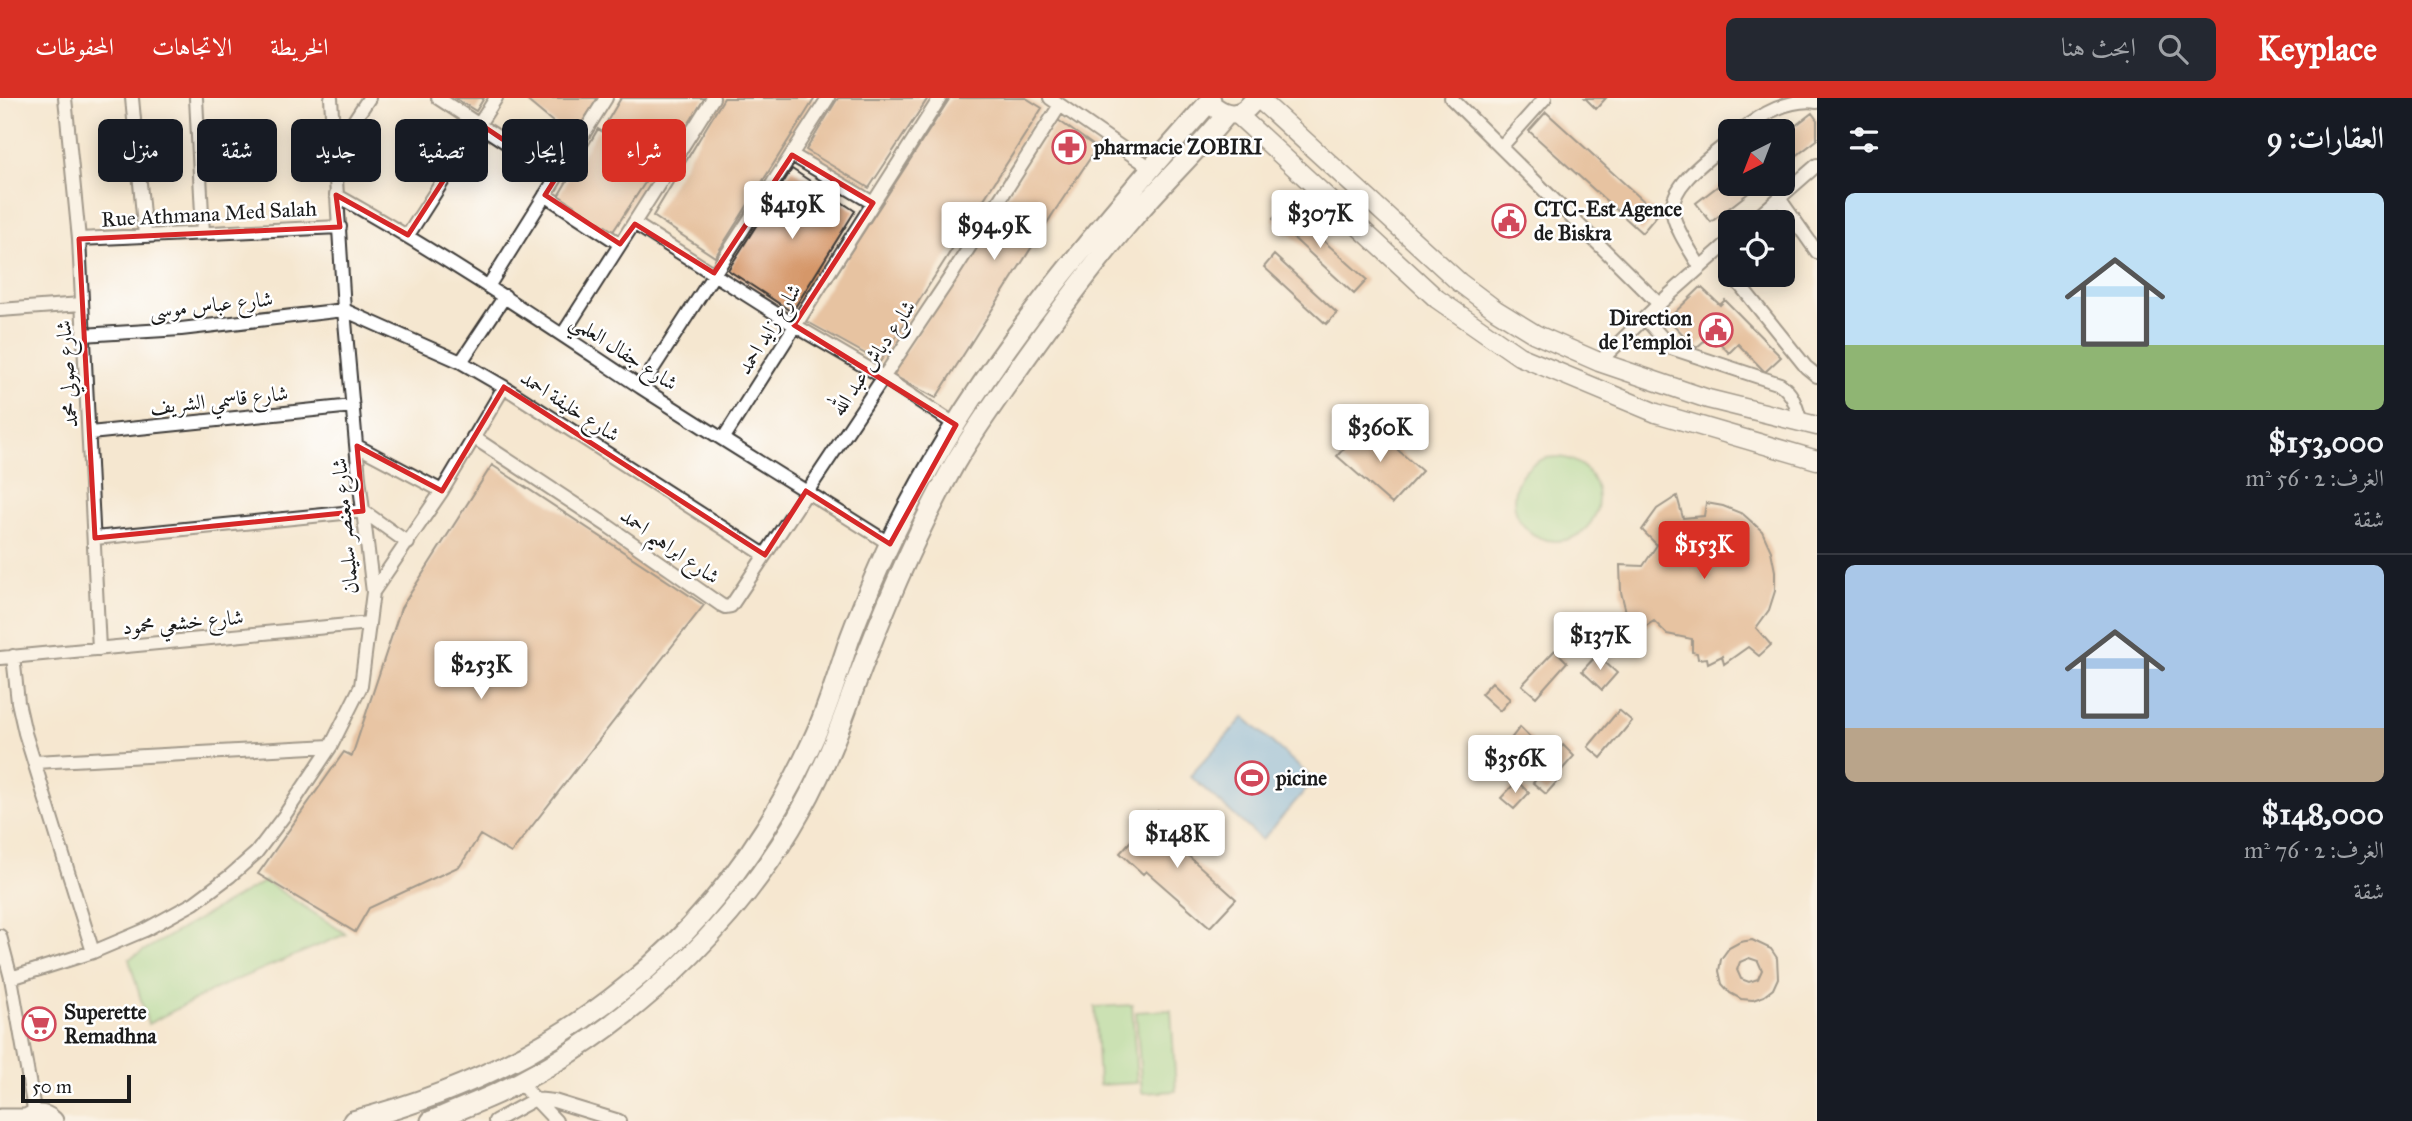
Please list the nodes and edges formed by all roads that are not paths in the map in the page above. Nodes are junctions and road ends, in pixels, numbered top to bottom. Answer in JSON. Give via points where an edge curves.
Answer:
{"nodes":[{"id":1,"x":65,"y":98,"type":"edge"},
{"id":2,"x":132,"y":98,"type":"edge"},
{"id":3,"x":195,"y":98,"type":"edge"},
{"id":4,"x":331,"y":98,"type":"edge"},
{"id":5,"x":369,"y":98,"type":"edge"},
{"id":6,"x":439,"y":98,"type":"edge"},
{"id":7,"x":496,"y":98,"type":"edge"},
{"id":8,"x":606,"y":98,"type":"edge"},
{"id":9,"x":713,"y":98,"type":"edge"},
{"id":10,"x":828,"y":98,"type":"edge"},
{"id":11,"x":940,"y":98,"type":"edge"},
{"id":12,"x":1256,"y":98,"type":"edge"},
{"id":13,"x":1451,"y":98,"type":"edge"},
{"id":14,"x":1545,"y":98,"type":"edge"},
{"id":15,"x":1210,"y":99,"type":"edge"},
{"id":16,"x":1055,"y":101,"type":"edge"},
{"id":17,"x":1817,"y":102,"type":"edge"},
{"id":18,"x":1232,"y":114,"type":"junction"},
{"id":19,"x":332,"y":119,"type":"edge"},
{"id":20,"x":355,"y":119,"type":"edge"},
{"id":21,"x":472,"y":119,"type":"edge"},
{"id":22,"x":483,"y":119,"type":"edge"},
{"id":23,"x":1757,"y":119,"type":"edge"},
{"id":24,"x":588,"y":127,"type":"edge"},
{"id":25,"x":1502,"y":147,"type":"junction"},
{"id":26,"x":1718,"y":151,"type":"edge"},
{"id":27,"x":792,"y":155,"type":"junction"},
{"id":28,"x":1817,"y":165,"type":"edge"},
{"id":29,"x":1151,"y":168,"type":"junction"},
{"id":30,"x":335,"y":182,"type":"edge"},
{"id":31,"x":442,"y":182,"type":"edge"},
{"id":32,"x":553,"y":182,"type":"edge"},
{"id":33,"x":336,"y":195,"type":"junction"},
{"id":34,"x":545,"y":195,"type":"junction"},
{"id":35,"x":1779,"y":198,"type":"junction"},
{"id":36,"x":873,"y":203,"type":"junction"},
{"id":37,"x":1766,"y":210,"type":"edge"},
{"id":38,"x":635,"y":224,"type":"junction"},
{"id":39,"x":340,"y":227,"type":"junction"},
{"id":40,"x":203,"y":233,"type":"junction"},
{"id":41,"x":408,"y":235,"type":"junction"},
{"id":42,"x":145,"y":236,"type":"junction"},
{"id":43,"x":79,"y":239,"type":"junction"},
{"id":44,"x":620,"y":244,"type":"junction"},
{"id":45,"x":1718,"y":251,"type":"edge"},
{"id":46,"x":1817,"y":252,"type":"edge"},
{"id":47,"x":1715,"y":254,"type":"junction"},
{"id":48,"x":1718,"y":258,"type":"edge"},
{"id":49,"x":1700,"y":267,"type":"junction"},
{"id":50,"x":714,"y":273,"type":"junction"},
{"id":51,"x":489,"y":285,"type":"junction"},
{"id":52,"x":1741,"y":287,"type":"edge"},
{"id":53,"x":505,"y":296,"type":"junction"},
{"id":54,"x":81,"y":304,"type":"junction"},
{"id":55,"x":1659,"y":304,"type":"junction"},
{"id":56,"x":0,"y":310,"type":"edge"},
{"id":57,"x":344,"y":310,"type":"junction"},
{"id":58,"x":1645,"y":318,"type":"junction"},
{"id":59,"x":794,"y":325,"type":"junction"},
{"id":60,"x":563,"y":334,"type":"junction"},
{"id":61,"x":82,"y":335,"type":"junction"},
{"id":62,"x":461,"y":362,"type":"junction"},
{"id":63,"x":1599,"y":362,"type":"junction"},
{"id":64,"x":1817,"y":376,"type":"edge"},
{"id":65,"x":883,"y":377,"type":"junction"},
{"id":66,"x":503,"y":387,"type":"junction"},
{"id":67,"x":641,"y":387,"type":"junction"},
{"id":68,"x":353,"y":406,"type":"junction"},
{"id":69,"x":1809,"y":424,"type":"edge"},
{"id":70,"x":956,"y":425,"type":"junction"},
{"id":71,"x":90,"y":433,"type":"junction"},
{"id":72,"x":473,"y":437,"type":"junction"},
{"id":73,"x":723,"y":439,"type":"junction"},
{"id":74,"x":357,"y":446,"type":"junction"},
{"id":75,"x":1817,"y":460,"type":"edge"},
{"id":76,"x":442,"y":491,"type":"junction"},
{"id":77,"x":806,"y":491,"type":"junction"},
{"id":78,"x":363,"y":511,"type":"junction"},
{"id":79,"x":95,"y":538,"type":"junction"},
{"id":80,"x":408,"y":543,"type":"junction"},
{"id":81,"x":890,"y":544,"type":"junction"},
{"id":82,"x":765,"y":555,"type":"junction"},
{"id":83,"x":373,"y":592,"type":"junction"},
{"id":84,"x":369,"y":624,"type":"junction"},
{"id":85,"x":99,"y":649,"type":"junction"},
{"id":86,"x":6,"y":657,"type":"edge"},
{"id":87,"x":331,"y":746,"type":"junction"},
{"id":88,"x":34,"y":762,"type":"junction"},
{"id":89,"x":0,"y":936,"type":"edge"},
{"id":90,"x":93,"y":952,"type":"junction"},
{"id":91,"x":11,"y":978,"type":"junction"},
{"id":92,"x":518,"y":1081,"type":"junction"},
{"id":93,"x":535,"y":1099,"type":"junction"},
{"id":94,"x":0,"y":1119,"type":"edge"},
{"id":95,"x":42,"y":1119,"type":"edge"},
{"id":96,"x":353,"y":1121,"type":"edge"},
{"id":97,"x":431,"y":1121,"type":"edge"},
{"id":98,"x":495,"y":1121,"type":"edge"},
{"id":99,"x":556,"y":1121,"type":"edge"},
{"id":100,"x":620,"y":1121,"type":"edge"}],
"edges":[{"from":1,"to":43,"type":"street","name":"شارع صولي محمد"},
{"from":2,"to":42,"type":"street"},
{"from":3,"to":40,"type":"street"},
{"from":4,"to":19,"type":"street","name":"شارع معنصر سليمان"},
{"from":5,"to":20,"type":"street"},
{"from":6,"to":21,"type":"street"},
{"from":7,"to":22,"type":"street"},
{"from":8,"to":24,"type":"street"},
{"from":9,"to":38,"type":"street"},
{"from":10,"to":27,"type":"street"},
{"from":11,"to":36,"type":"street","name":"شارع زايد احمد"},
{"from":12,"to":18,"type":"main road","via":[[1246,110]]},
{"from":12,"to":63,"type":"street","via":[[1459,282],[1535,334]]},
{"from":13,"to":25,"type":"street"},
{"from":14,"to":25,"type":"street"},
{"from":15,"to":18,"type":"main road","via":[[1219,111]]},
{"from":15,"to":29,"type":"main road"},
{"from":16,"to":29,"type":"street"},
{"from":16,"to":65,"type":"street","name":"شارع دباش عبد الله"},
{"from":17,"to":23,"type":"street","via":[[1797,101]]},
{"from":18,"to":75,"type":"street","via":[[1437,299],[1519,356],[1656,413]]},
{"from":18,"to":92,"type":"main road","via":[[1136,213],[1089,270],[955,463],[902,568],[826,761],[795,822],[765,867],[708,937],[662,983],[586,1040]]},
{"from":25,"to":55,"type":"street"},
{"from":26,"to":49,"type":"street","via":[[1691,175],[1673,200],[1673,215]]},
{"from":27,"to":36,"type":"street"},
{"from":27,"to":50,"type":"street"},
{"from":28,"to":35,"type":"street"},
{"from":29,"to":70,"type":"main road","via":[[1042,299]]},
{"from":30,"to":33,"type":"street","name":"شارع معنصر سليمان"},
{"from":31,"to":41,"type":"street"},
{"from":32,"to":34,"type":"street"},
{"from":33,"to":39,"type":"street","name":"شارع معنصر سليمان"},
{"from":33,"to":41,"type":"street","name":"شارع جفال العلمي"},
{"from":34,"to":44,"type":"street"},
{"from":34,"to":51,"type":"street"},
{"from":35,"to":37,"type":"street"},
{"from":35,"to":46,"type":"street"},
{"from":36,"to":59,"type":"street","name":"شارع زايد احمد"},
{"from":38,"to":44,"type":"street"},
{"from":38,"to":50,"type":"street"},
{"from":39,"to":40,"type":"street","name":"Rue Athmana Med Salah"},
{"from":39,"to":57,"type":"street","name":"شارع معنصر سليمان"},
{"from":40,"to":42,"type":"street","name":"Rue Athmana Med Salah"},
{"from":41,"to":51,"type":"street","name":"شارع جفال العلمي"},
{"from":42,"to":43,"type":"street","name":"Rue Athmana Med Salah"},
{"from":43,"to":54,"type":"street","name":"شارع صولي محمد"},
{"from":44,"to":60,"type":"street"},
{"from":45,"to":47,"type":"street"},
{"from":47,"to":48,"type":"street"},
{"from":47,"to":49,"type":"street"},
{"from":49,"to":55,"type":"street"},
{"from":50,"to":59,"type":"street"},
{"from":50,"to":67,"type":"street"},
{"from":51,"to":53,"type":"street","name":"شارع جفال العلمي"},
{"from":52,"to":64,"type":"street"},
{"from":53,"to":60,"type":"street","name":"شارع جفال العلمي"},
{"from":53,"to":62,"type":"street"},
{"from":54,"to":56,"type":"street"},
{"from":54,"to":61,"type":"street","name":"شارع صولي محمد"},
{"from":55,"to":58,"type":"street"},
{"from":57,"to":61,"type":"street","name":"شارع عباس موسى"},
{"from":57,"to":62,"type":"street","name":"شارع خليفة احمد"},
{"from":57,"to":68,"type":"street","name":"شارع معنصر سليمان"},
{"from":58,"to":63,"type":"street"},
{"from":58,"to":69,"type":"street","via":[[1671,348],[1780,384]]},
{"from":59,"to":65,"type":"street"},
{"from":59,"to":73,"type":"street","name":"شارع زايد احمد"},
{"from":60,"to":67,"type":"street","name":"شارع جفال العلمي"},
{"from":61,"to":71,"type":"street","name":"شارع صولي محمد"},
{"from":62,"to":66,"type":"street","name":"شارع خليفة احمد"},
{"from":63,"to":69,"type":"street","via":[[1708,399]]},
{"from":65,"to":70,"type":"street"},
{"from":65,"to":77,"type":"street","name":"شارع دباش عبد الله"},
{"from":66,"to":72,"type":"street"},
{"from":66,"to":82,"type":"street","name":"شارع خليفة احمد"},
{"from":67,"to":73,"type":"street","name":"شارع جفال العلمي"},
{"from":68,"to":71,"type":"street","name":"شارع قاسمي الشريف"},
{"from":68,"to":74,"type":"street","name":"شارع معنصر سليمان"},
{"from":70,"to":81,"type":"main road"},
{"from":71,"to":79,"type":"street","name":"شارع صولي محمد"},
{"from":72,"to":76,"type":"street"},
{"from":72,"to":82,"type":"street","name":"شارع ابراهيم احمد","via":[[725,607],[734,603]]},
{"from":73,"to":77,"type":"street","name":"شارع جفال العلمي"},
{"from":74,"to":76,"type":"street"},
{"from":74,"to":78,"type":"street","name":"شارع معنصر سليمان"},
{"from":76,"to":80,"type":"street"},
{"from":77,"to":81,"type":"street","name":"شارع جفال العلمي"},
{"from":77,"to":82,"type":"street","name":"شارع ابراهيم احمد"},
{"from":78,"to":79,"type":"street"},
{"from":78,"to":80,"type":"street"},
{"from":78,"to":83,"type":"street","name":"شارع معنصر سليمان"},
{"from":79,"to":85,"type":"street","name":"شارع صولي محمد"},
{"from":80,"to":83,"type":"street"},
{"from":81,"to":96,"type":"main road","via":[[795,777],[750,855],[675,943],[624,989],[539,1048],[440,1094]]},
{"from":83,"to":84,"type":"street","name":"شارع معنصر سليمان"},
{"from":84,"to":85,"type":"street","name":"شارع خشعي محمود"},
{"from":84,"to":87,"type":"street","name":"شارع معنصر سليمان","via":[[361,686]]},
{"from":85,"to":86,"type":"street","name":"شارع خشعي محمود"},
{"from":86,"to":88,"type":"street"},
{"from":87,"to":88,"type":"street"},
{"from":87,"to":90,"type":"street","name":"شارع معنصر سليمان","via":[[284,817],[256,853],[230,876],[194,903]]},
{"from":88,"to":90,"type":"street"},
{"from":89,"to":91,"type":"street"},
{"from":90,"to":91,"type":"street","name":"شارع معنصر سليمان"},
{"from":91,"to":95,"type":"street"},
{"from":92,"to":93,"type":"street"},
{"from":92,"to":97,"type":"main road"},
{"from":93,"to":98,"type":"street"},
{"from":93,"to":99,"type":"street"},
{"from":93,"to":100,"type":"street"},
{"from":94,"to":95,"type":"main road"}]}
